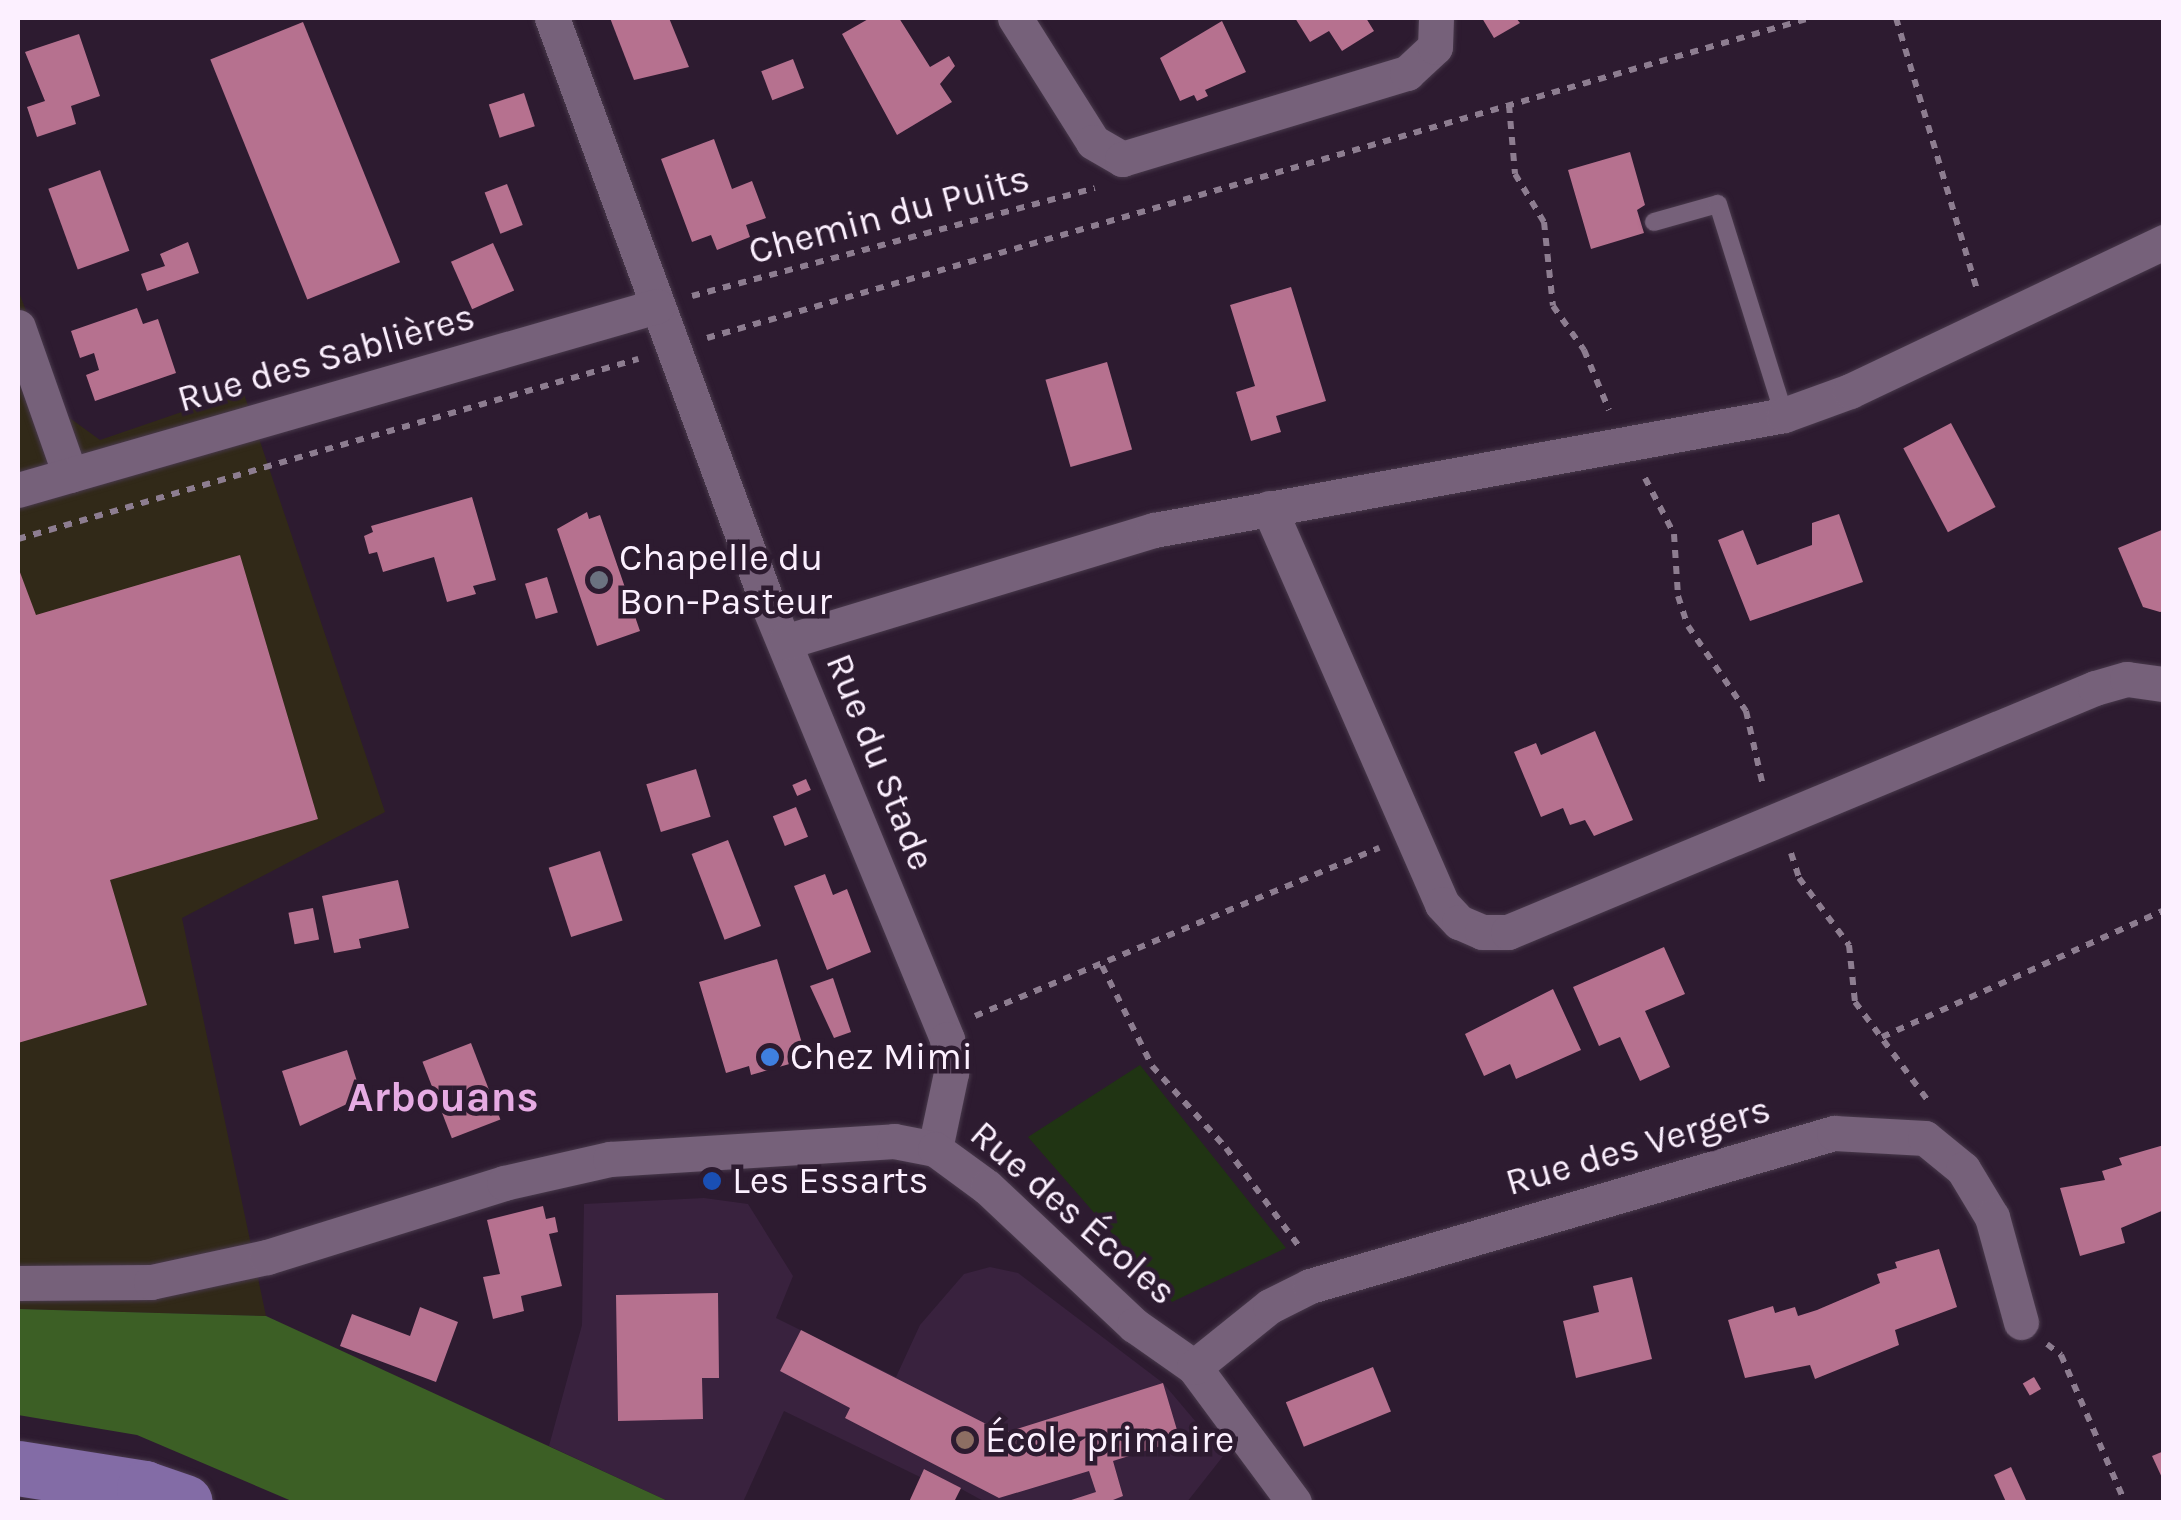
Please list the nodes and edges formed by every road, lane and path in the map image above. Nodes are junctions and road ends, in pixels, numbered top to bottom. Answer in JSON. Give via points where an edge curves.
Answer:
{"nodes":[{"id":1,"x":552,"y":18,"type":"edge"},
{"id":2,"x":1015,"y":18,"type":"edge"},
{"id":3,"x":1810,"y":18,"type":"edge"},
{"id":4,"x":1896,"y":18,"type":"edge"},
{"id":5,"x":1435,"y":32,"type":"edge"},
{"id":6,"x":1509,"y":106,"type":"junction"},
{"id":7,"x":1122,"y":159,"type":"junction"},
{"id":8,"x":1654,"y":222,"type":"dead end"},
{"id":9,"x":2164,"y":242,"type":"edge"},
{"id":10,"x":657,"y":306,"type":"junction"},
{"id":11,"x":18,"y":326,"type":"edge"},
{"id":12,"x":1992,"y":326,"type":"junction"},
{"id":13,"x":673,"y":348,"type":"junction"},
{"id":14,"x":1784,"y":414,"type":"junction"},
{"id":15,"x":1626,"y":444,"type":"junction"},
{"id":16,"x":70,"y":475,"type":"junction"},
{"id":17,"x":18,"y":490,"type":"edge"},
{"id":18,"x":1269,"y":508,"type":"junction"},
{"id":19,"x":18,"y":539,"type":"edge"},
{"id":20,"x":785,"y":642,"type":"junction"},
{"id":21,"x":2164,"y":684,"type":"edge"},
{"id":22,"x":1776,"y":819,"type":"junction"},
{"id":23,"x":1412,"y":834,"type":"junction"},
{"id":24,"x":2164,"y":910,"type":"edge"},
{"id":25,"x":1102,"y":966,"type":"junction"},
{"id":26,"x":943,"y":1028,"type":"junction"},
{"id":27,"x":1882,"y":1037,"type":"junction"},
{"id":28,"x":1925,"y":1138,"type":"junction"},
{"id":29,"x":935,"y":1150,"type":"junction"},
{"id":30,"x":1327,"y":1280,"type":"junction"},
{"id":31,"x":18,"y":1282,"type":"edge"},
{"id":32,"x":2021,"y":1322,"type":"joint"},
{"id":33,"x":1194,"y":1367,"type":"junction"},
{"id":34,"x":18,"y":1468,"type":"edge"},
{"id":35,"x":184,"y":1502,"type":"edge"},
{"id":36,"x":1294,"y":1502,"type":"edge"},
{"id":37,"x":2125,"y":1502,"type":"edge"}],
"edges":[{"from":1,"to":10,"type":"street","name":"Rue du Stade"},
{"from":2,"to":7,"type":"street","via":[[1094,142]]},
{"from":3,"to":6,"type":"path"},
{"from":4,"to":12,"type":"path","via":[[1962,258]]},
{"from":5,"to":7,"type":"street","via":[[1407,73]]},
{"from":6,"to":13,"type":"path"},
{"from":6,"to":15,"type":"path","via":[[1515,174],[1544,222],[1553,306],[1584,350]]},
{"from":7,"to":10,"type":"path","name":"Chemin du Puits","via":[[1101,186]]},
{"from":8,"to":14,"type":"lane","via":[[1718,204]]},
{"from":9,"to":12,"type":"street"},
{"from":10,"to":13,"type":"street","name":"Rue du Stade"},
{"from":10,"to":16,"type":"street","name":"Rue des Sablières"},
{"from":11,"to":16,"type":"street"},
{"from":12,"to":14,"type":"street"},
{"from":13,"to":19,"type":"path"},
{"from":13,"to":20,"type":"street","name":"Rue du Stade"},
{"from":14,"to":15,"type":"street"},
{"from":15,"to":18,"type":"street"},
{"from":15,"to":22,"type":"path","via":[[1674,534],[1688,626],[1746,711]]},
{"from":16,"to":17,"type":"street","name":"Rue des Sablières"},
{"from":18,"to":20,"type":"street","via":[[1154,530]]},
{"from":18,"to":23,"type":"street"},
{"from":20,"to":26,"type":"street","name":"Rue du Stade"},
{"from":21,"to":22,"type":"street","via":[[2127,679],[2095,688]]},
{"from":22,"to":23,"type":"street","via":[[1508,932],[1482,932],[1450,913]]},
{"from":22,"to":27,"type":"path","via":[[1799,878],[1849,945],[1855,1002]]},
{"from":23,"to":25,"type":"path"},
{"from":24,"to":27,"type":"path"},
{"from":25,"to":26,"type":"path"},
{"from":25,"to":30,"type":"path","via":[[1152,1066],[1226,1148]]},
{"from":26,"to":29,"type":"street","name":"Rue du Stade","via":[[951,1073]]},
{"from":27,"to":28,"type":"path","via":[[1929,1100]]},
{"from":28,"to":30,"type":"street","name":"Rue des Vergers","via":[[1834,1133]]},
{"from":28,"to":32,"type":"street","via":[[1963,1169],[1992,1216]]},
{"from":29,"to":31,"type":"street","name":"Rue des Écoles","via":[[894,1141],[798,1143],[610,1159],[504,1183],[267,1257],[151,1282]]},
{"from":29,"to":33,"type":"street","name":"Rue des Écoles","via":[[986,1188],[1134,1325]]},
{"from":30,"to":33,"type":"street","name":"Rue des Vergers","via":[[1270,1306]]},
{"from":32,"to":37,"type":"path","via":[[2061,1355]]},
{"from":33,"to":36,"type":"street","name":"Rue des Écoles"},
{"from":34,"to":35,"type":"main road","via":[[144,1488]]}]}
